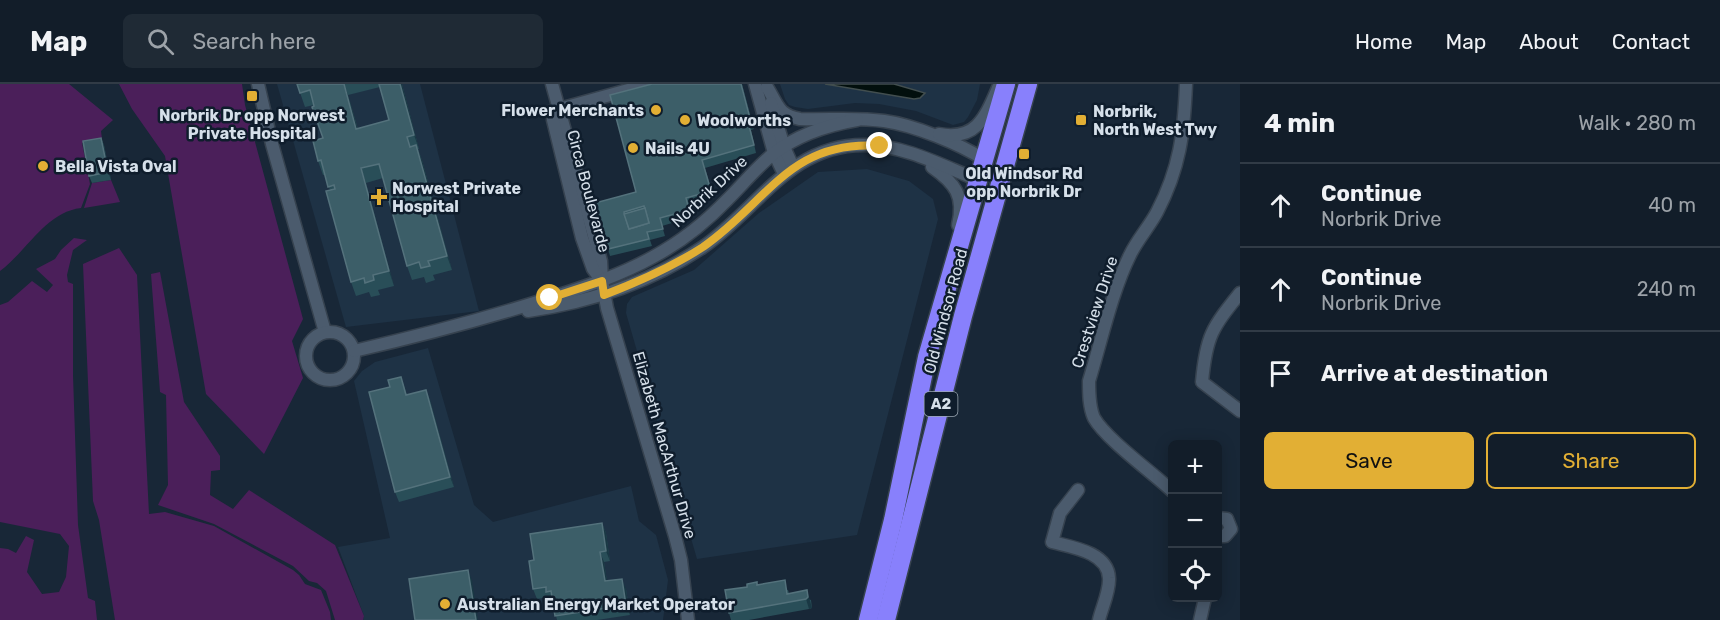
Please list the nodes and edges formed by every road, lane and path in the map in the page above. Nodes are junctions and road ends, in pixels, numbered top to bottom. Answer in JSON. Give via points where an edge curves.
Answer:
{"nodes":[{"id":1,"x":258,"y":84,"type":"edge"},
{"id":2,"x":544,"y":84,"type":"edge"},
{"id":3,"x":552,"y":84,"type":"edge"},
{"id":4,"x":650,"y":84,"type":"edge"},
{"id":5,"x":999,"y":84,"type":"edge"},
{"id":6,"x":1006,"y":84,"type":"edge"},
{"id":7,"x":1029,"y":84,"type":"edge"},
{"id":8,"x":1186,"y":84,"type":"edge"},
{"id":9,"x":763,"y":85,"type":"edge"},
{"id":10,"x":555,"y":110,"type":"junction"},
{"id":11,"x":857,"y":120,"type":"junction"},
{"id":12,"x":917,"y":129,"type":"junction"},
{"id":13,"x":779,"y":150,"type":"junction"},
{"id":14,"x":909,"y":153,"type":"junction"},
{"id":15,"x":985,"y":160,"type":"junction"},
{"id":16,"x":789,"y":171,"type":"junction"},
{"id":17,"x":978,"y":180,"type":"junction"},
{"id":18,"x":1000,"y":188,"type":"junction"},
{"id":19,"x":602,"y":281,"type":"junction"},
{"id":20,"x":1240,"y":293,"type":"edge"},
{"id":21,"x":604,"y":295,"type":"junction"},
{"id":22,"x":497,"y":315,"type":"junction"},
{"id":23,"x":325,"y":332,"type":"junction"},
{"id":24,"x":354,"y":351,"type":"junction"},
{"id":25,"x":927,"y":357,"type":"junction"},
{"id":26,"x":1240,"y":411,"type":"edge"},
{"id":27,"x":1168,"y":487,"type":"edge"},
{"id":28,"x":1078,"y":490,"type":"dead end"},
{"id":29,"x":1222,"y":518,"type":"edge"},
{"id":30,"x":1225,"y":536,"type":"edge"},
{"id":31,"x":1204,"y":602,"type":"edge"},
{"id":32,"x":688,"y":620,"type":"edge"},
{"id":33,"x":868,"y":620,"type":"edge"},
{"id":34,"x":886,"y":620,"type":"edge"},
{"id":35,"x":1099,"y":620,"type":"edge"},
{"id":36,"x":1200,"y":620,"type":"edge"}],
"edges":[{"from":1,"to":23,"type":"street"},
{"from":2,"to":10,"type":"street","name":"Circa Boulevarde"},
{"from":3,"to":10,"type":"street","name":"Circa Boulevarde"},
{"from":4,"to":10,"type":"street"},
{"from":5,"to":12,"type":"street","via":[[985,115],[971,131],[955,136]]},
{"from":6,"to":15,"type":"highway","name":"Old Windsor Road","number":"A2"},
{"from":7,"to":18,"type":"highway","name":"Old Windsor Road","number":"A2"},
{"from":8,"to":27,"type":"street","name":"Crestview Drive","via":[[1178,159],[1156,213],[1130,254],[1089,381],[1093,416],[1103,430]]},
{"from":9,"to":11,"type":"street","name":"Norbrik Drive","via":[[780,110],[791,117]]},
{"from":9,"to":13,"type":"street","name":"Norbrik Drive"},
{"from":10,"to":19,"type":"street","name":"Circa Boulevarde","via":[[582,238]]},
{"from":11,"to":12,"type":"street","name":"Norbrik Drive","via":[[886,121]]},
{"from":11,"to":13,"type":"street","name":"Norbrik Drive","via":[[815,131]]},
{"from":12,"to":15,"type":"street","name":"Norbrik Drive"},
{"from":13,"to":16,"type":"street","name":"Norbrik Drive"},
{"from":13,"to":19,"type":"street","name":"Norbrik Drive","via":[[688,234],[653,257]]},
{"from":14,"to":16,"type":"street","name":"Norbrik Drive","via":[[880,146],[843,147],[816,154]]},
{"from":14,"to":17,"type":"street","name":"Norbrik Drive"},
{"from":14,"to":25,"type":"street","via":[[948,180],[956,189],[960,205]]},
{"from":15,"to":17,"type":"highway","name":"Old Windsor Road","number":"A2"},
{"from":15,"to":18,"type":"highway"},
{"from":16,"to":21,"type":"street","name":"Norbrik Drive","via":[[703,246],[669,267]]},
{"from":17,"to":18,"type":"highway"},
{"from":17,"to":25,"type":"highway","name":"Old Windsor Road","number":"A2"},
{"from":18,"to":34,"type":"highway","name":"Old Windsor Road","number":"A2"},
{"from":19,"to":21,"type":"street","name":"Elizabeth MacArthur Drive"},
{"from":19,"to":22,"type":"street","name":"Norbrik Drive"},
{"from":20,"to":26,"type":"street","via":[[1210,335],[1202,382]]},
{"from":21,"to":22,"type":"street","name":"Norbrik Drive","via":[[552,308]]},
{"from":21,"to":32,"type":"street","name":"Elizabeth MacArthur Drive","via":[[675,536]]},
{"from":22,"to":24,"type":"street","name":"Norbrik Drive"},
{"from":23,"to":24,"type":"street","via":[[343,336]]},
{"from":23,"to":24,"type":"street","via":[[307,350],[308,366],[323,379],[339,378],[348,372]]},
{"from":25,"to":33,"type":"highway","name":"Old Windsor Road","number":"A2"},
{"from":28,"to":35,"type":"street","via":[[1060,513],[1052,542],[1094,556],[1107,569],[1108,585]]},
{"from":29,"to":30,"type":"street","via":[[1231,525]]},
{"from":31,"to":36,"type":"street"}]}
